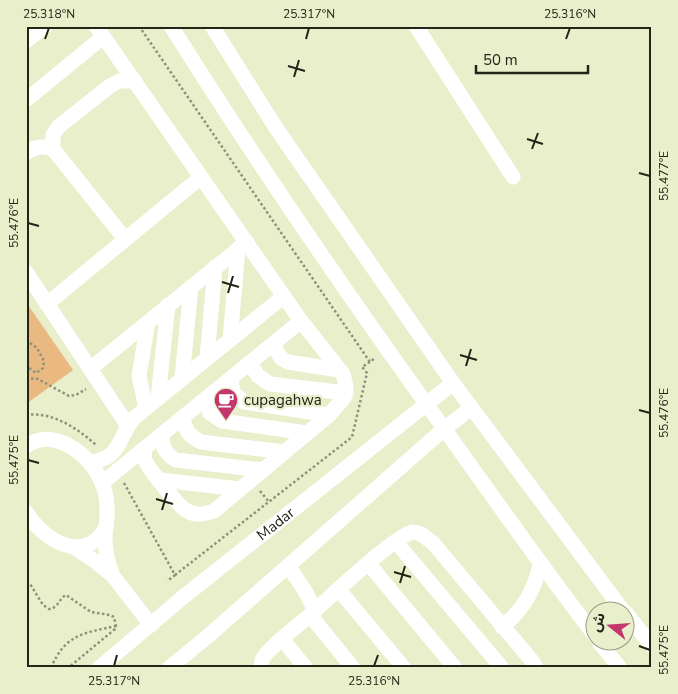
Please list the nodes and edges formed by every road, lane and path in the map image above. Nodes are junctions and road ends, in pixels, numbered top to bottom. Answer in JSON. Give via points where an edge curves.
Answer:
{"nodes":[{"id":1,"x":44,"y":26,"type":"edge"},
{"id":2,"x":139,"y":26,"type":"edge"},
{"id":3,"x":171,"y":26,"type":"edge"},
{"id":4,"x":212,"y":26,"type":"edge"},
{"id":5,"x":416,"y":26,"type":"edge"},
{"id":6,"x":99,"y":31,"type":"edge"},
{"id":7,"x":26,"y":41,"type":"edge"},
{"id":8,"x":135,"y":82,"type":"junction"},
{"id":9,"x":26,"y":100,"type":"edge"},
{"id":10,"x":52,"y":149,"type":"junction"},
{"id":11,"x":26,"y":153,"type":"edge"},
{"id":12,"x":201,"y":176,"type":"junction"},
{"id":13,"x":512,"y":177,"type":"dead end"},
{"id":14,"x":125,"y":239,"type":"junction"},
{"id":15,"x":242,"y":245,"type":"junction"},
{"id":16,"x":215,"y":267,"type":"junction"},
{"id":17,"x":26,"y":272,"type":"edge"},
{"id":18,"x":191,"y":287,"type":"junction"},
{"id":19,"x":284,"y":296,"type":"junction"},
{"id":20,"x":47,"y":304,"type":"junction"},
{"id":21,"x":168,"y":305,"type":"junction"},
{"id":22,"x":301,"y":321,"type":"junction"},
{"id":23,"x":148,"y":322,"type":"junction"},
{"id":24,"x":26,"y":340,"type":"edge"},
{"id":25,"x":230,"y":340,"type":"junction"},
{"id":26,"x":272,"y":345,"type":"junction"},
{"id":27,"x":387,"y":350,"type":"junction"},
{"id":28,"x":207,"y":358,"type":"junction"},
{"id":29,"x":370,"y":362,"type":"junction"},
{"id":30,"x":250,"y":363,"type":"junction"},
{"id":31,"x":26,"y":366,"type":"edge"},
{"id":32,"x":90,"y":369,"type":"junction"},
{"id":33,"x":339,"y":370,"type":"junction"},
{"id":34,"x":36,"y":373,"type":"junction"},
{"id":35,"x":26,"y":378,"type":"edge"},
{"id":36,"x":182,"y":378,"type":"junction"},
{"id":37,"x":38,"y":379,"type":"junction"},
{"id":38,"x":231,"y":379,"type":"junction"},
{"id":39,"x":99,"y":382,"type":"junction"},
{"id":40,"x":453,"y":382,"type":"junction"},
{"id":41,"x":346,"y":393,"type":"junction"},
{"id":42,"x":158,"y":398,"type":"junction"},
{"id":43,"x":205,"y":400,"type":"junction"},
{"id":44,"x":427,"y":404,"type":"junction"},
{"id":45,"x":146,"y":408,"type":"junction"},
{"id":46,"x":471,"y":408,"type":"junction"},
{"id":47,"x":329,"y":415,"type":"junction"},
{"id":48,"x":183,"y":418,"type":"junction"},
{"id":49,"x":128,"y":426,"type":"junction"},
{"id":50,"x":444,"y":429,"type":"junction"},
{"id":51,"x":307,"y":433,"type":"junction"},
{"id":52,"x":162,"y":436,"type":"junction"},
{"id":53,"x":26,"y":446,"type":"edge"},
{"id":54,"x":145,"y":448,"type":"junction"},
{"id":55,"x":285,"y":452,"type":"junction"},
{"id":56,"x":90,"y":462,"type":"junction"},
{"id":57,"x":263,"y":470,"type":"junction"},
{"id":58,"x":160,"y":480,"type":"junction"},
{"id":59,"x":102,"y":483,"type":"junction"},
{"id":60,"x":240,"y":489,"type":"junction"},
{"id":61,"x":26,"y":512,"type":"edge"},
{"id":62,"x":106,"y":527,"type":"junction"},
{"id":63,"x":396,"y":542,"type":"junction"},
{"id":64,"x":75,"y":548,"type":"junction"},
{"id":65,"x":368,"y":563,"type":"junction"},
{"id":66,"x":540,"y":565,"type":"junction"},
{"id":67,"x":288,"y":566,"type":"junction"},
{"id":68,"x":175,"y":575,"type":"dead end"},
{"id":69,"x":113,"y":576,"type":"junction"},
{"id":70,"x":26,"y":585,"type":"edge"},
{"id":71,"x":339,"y":590,"type":"junction"},
{"id":72,"x":617,"y":602,"type":"edge"},
{"id":73,"x":312,"y":613,"type":"junction"},
{"id":74,"x":586,"y":624,"type":"edge"},
{"id":75,"x":151,"y":625,"type":"junction"},
{"id":76,"x":116,"y":626,"type":"junction"},
{"id":77,"x":636,"y":626,"type":"edge"},
{"id":78,"x":502,"y":627,"type":"junction"},
{"id":79,"x":282,"y":639,"type":"junction"},
{"id":80,"x":652,"y":646,"type":"edge"},
{"id":81,"x":607,"y":652,"type":"edge"},
{"id":82,"x":26,"y":663,"type":"edge"},
{"id":83,"x":30,"y":668,"type":"edge"},
{"id":84,"x":51,"y":668,"type":"edge"},
{"id":85,"x":68,"y":668,"type":"edge"},
{"id":86,"x":99,"y":668,"type":"edge"},
{"id":87,"x":169,"y":668,"type":"edge"},
{"id":88,"x":261,"y":668,"type":"edge"},
{"id":89,"x":306,"y":668,"type":"edge"},
{"id":90,"x":353,"y":668,"type":"edge"},
{"id":91,"x":404,"y":668,"type":"edge"},
{"id":92,"x":455,"y":668,"type":"edge"},
{"id":93,"x":502,"y":668,"type":"edge"},
{"id":94,"x":536,"y":668,"type":"edge"},
{"id":95,"x":620,"y":668,"type":"edge"}],
"edges":[{"from":1,"to":7,"type":"street"},
{"from":2,"to":29,"type":"path"},
{"from":3,"to":27,"type":"street","via":[[243,140]]},
{"from":4,"to":40,"type":"street","via":[[276,128]]},
{"from":5,"to":13,"type":"street"},
{"from":6,"to":8,"type":"street"},
{"from":6,"to":9,"type":"street"},
{"from":8,"to":10,"type":"street","via":[[124,80],[114,83],[58,127],[53,135]]},
{"from":8,"to":12,"type":"street"},
{"from":10,"to":11,"type":"street","via":[[42,146]]},
{"from":10,"to":14,"type":"street"},
{"from":12,"to":14,"type":"street"},
{"from":12,"to":15,"type":"street"},
{"from":14,"to":20,"type":"street"},
{"from":15,"to":16,"type":"street"},
{"from":15,"to":19,"type":"street"},
{"from":15,"to":25,"type":"street"},
{"from":16,"to":18,"type":"street"},
{"from":16,"to":28,"type":"street"},
{"from":17,"to":20,"type":"street"},
{"from":18,"to":21,"type":"street"},
{"from":18,"to":36,"type":"street"},
{"from":19,"to":22,"type":"street"},
{"from":19,"to":25,"type":"street"},
{"from":20,"to":32,"type":"street"},
{"from":21,"to":23,"type":"street"},
{"from":21,"to":42,"type":"street"},
{"from":22,"to":26,"type":"street"},
{"from":22,"to":33,"type":"street"},
{"from":23,"to":32,"type":"street"},
{"from":23,"to":45,"type":"street","via":[[140,376]]},
{"from":24,"to":34,"type":"path","via":[[37,348],[44,361],[43,368]]},
{"from":25,"to":28,"type":"street"},
{"from":26,"to":30,"type":"street"},
{"from":26,"to":33,"type":"street","via":[[288,362]]},
{"from":27,"to":29,"type":"path"},
{"from":27,"to":44,"type":"street"},
{"from":28,"to":36,"type":"street"},
{"from":29,"to":68,"type":"path","via":[[362,367],[366,374],[352,437]]},
{"from":30,"to":38,"type":"street"},
{"from":30,"to":41,"type":"street","via":[[258,376],[270,384]]},
{"from":31,"to":34,"type":"path"},
{"from":32,"to":39,"type":"street"},
{"from":33,"to":41,"type":"street","via":[[345,380]]},
{"from":34,"to":37,"type":"path"},
{"from":35,"to":37,"type":"path"},
{"from":36,"to":42,"type":"street"},
{"from":37,"to":39,"type":"path","via":[[69,396]]},
{"from":38,"to":43,"type":"street"},
{"from":38,"to":47,"type":"street","via":[[233,393],[244,402]]},
{"from":39,"to":49,"type":"street"},
{"from":40,"to":44,"type":"street","name":"Madar"},
{"from":40,"to":46,"type":"street"},
{"from":41,"to":47,"type":"street"},
{"from":42,"to":45,"type":"street"},
{"from":43,"to":48,"type":"street"},
{"from":43,"to":51,"type":"street","via":[[210,413],[222,421]]},
{"from":44,"to":50,"type":"street"},
{"from":44,"to":75,"type":"street","name":"Madar"},
{"from":45,"to":49,"type":"street"},
{"from":46,"to":50,"type":"street"},
{"from":46,"to":72,"type":"street"},
{"from":47,"to":51,"type":"street"},
{"from":48,"to":52,"type":"street"},
{"from":48,"to":55,"type":"street","via":[[186,430],[200,442]]},
{"from":49,"to":56,"type":"street","via":[[113,453],[102,460]]},
{"from":50,"to":66,"type":"street"},
{"from":50,"to":67,"type":"street"},
{"from":51,"to":55,"type":"street"},
{"from":52,"to":54,"type":"street"},
{"from":52,"to":57,"type":"street","via":[[163,448],[176,460]]},
{"from":53,"to":56,"type":"street","via":[[39,439],[53,439],[76,450]]},
{"from":54,"to":58,"type":"street","via":[[145,460]]},
{"from":54,"to":59,"type":"street"},
{"from":55,"to":57,"type":"street"},
{"from":56,"to":59,"type":"street"},
{"from":57,"to":60,"type":"street"},
{"from":58,"to":60,"type":"street"},
{"from":58,"to":60,"type":"street","via":[[186,511],[195,514],[214,511]]},
{"from":59,"to":62,"type":"street","via":[[107,500]]},
{"from":61,"to":64,"type":"street","via":[[45,534]]},
{"from":62,"to":64,"type":"street","via":[[97,540]]},
{"from":62,"to":69,"type":"street","via":[[107,557]]},
{"from":63,"to":65,"type":"street"},
{"from":63,"to":78,"type":"street","via":[[413,532],[427,538]]},
{"from":63,"to":93,"type":"street"},
{"from":64,"to":69,"type":"street"},
{"from":65,"to":71,"type":"street"},
{"from":65,"to":92,"type":"street"},
{"from":66,"to":74,"type":"street"},
{"from":66,"to":78,"type":"street","via":[[529,598]]},
{"from":67,"to":73,"type":"street","via":[[304,589]]},
{"from":67,"to":87,"type":"street"},
{"from":69,"to":75,"type":"street"},
{"from":70,"to":76,"type":"path","via":[[30,584],[46,608],[52,609],[69,595],[91,612],[114,617]]},
{"from":71,"to":73,"type":"street"},
{"from":71,"to":91,"type":"street"},
{"from":73,"to":79,"type":"street"},
{"from":73,"to":90,"type":"street"},
{"from":75,"to":86,"type":"street","name":"Madar"},
{"from":76,"to":84,"type":"path","via":[[85,633],[71,640],[60,650]]},
{"from":76,"to":85,"type":"path"},
{"from":77,"to":80,"type":"street"},
{"from":78,"to":94,"type":"street"},
{"from":79,"to":88,"type":"street","via":[[264,655]]},
{"from":79,"to":89,"type":"street"},
{"from":81,"to":95,"type":"street"},
{"from":82,"to":83,"type":"path"}]}
